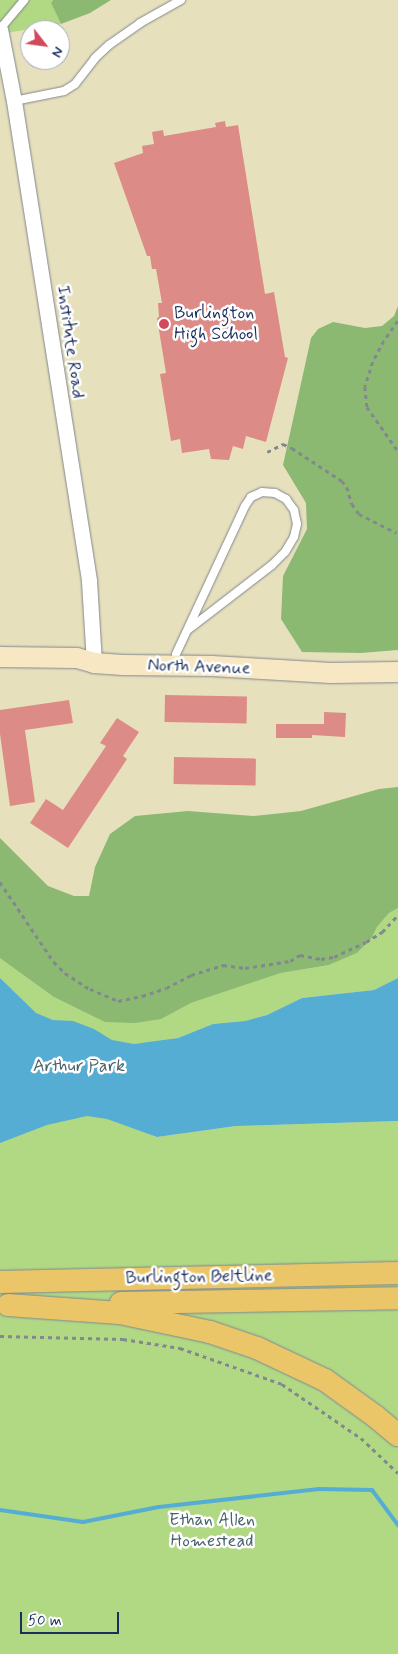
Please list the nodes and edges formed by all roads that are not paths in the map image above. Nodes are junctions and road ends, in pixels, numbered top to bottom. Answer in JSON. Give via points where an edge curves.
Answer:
{"nodes":[{"id":1,"x":24,"y":0,"type":"edge"},
{"id":2,"x":182,"y":0,"type":"edge"},
{"id":3,"x":0,"y":29,"type":"edge"},
{"id":4,"x":14,"y":101,"type":"junction"},
{"id":5,"x":189,"y":628,"type":"junction"},
{"id":6,"x":176,"y":654,"type":"dead end"},
{"id":7,"x":0,"y":657,"type":"edge"},
{"id":8,"x":94,"y":663,"type":"junction"},
{"id":9,"x":398,"y":672,"type":"edge"},
{"id":10,"x":398,"y":1273,"type":"edge"},
{"id":11,"x":0,"y":1282,"type":"edge"},
{"id":12,"x":398,"y":1298,"type":"edge"},
{"id":13,"x":4,"y":1305,"type":"edge"},
{"id":14,"x":398,"y":1435,"type":"edge"}],
"edges":[{"from":1,"to":3,"type":"lane"},
{"from":2,"to":4,"type":"lane","via":[[109,46],[75,84],[64,90]]},
{"from":3,"to":4,"type":"street","name":"Institute Road"},
{"from":4,"to":8,"type":"street","name":"Institute Road","via":[[89,581]]},
{"from":5,"to":5,"type":"lane","via":[[251,497],[262,492],[275,493],[286,499],[294,510],[296,524],[294,538],[285,552]]},
{"from":5,"to":6,"type":"lane"},
{"from":7,"to":8,"type":"main road","name":"North Avenue","via":[[77,658]]},
{"from":8,"to":9,"type":"main road","name":"North Avenue"},
{"from":10,"to":11,"type":"main road","name":"Burlington Beltline"},
{"from":12,"to":13,"type":"main road","name":"Burlington Beltline"},
{"from":13,"to":14,"type":"main road","via":[[120,1313],[161,1320],[257,1348],[325,1380]]}]}
